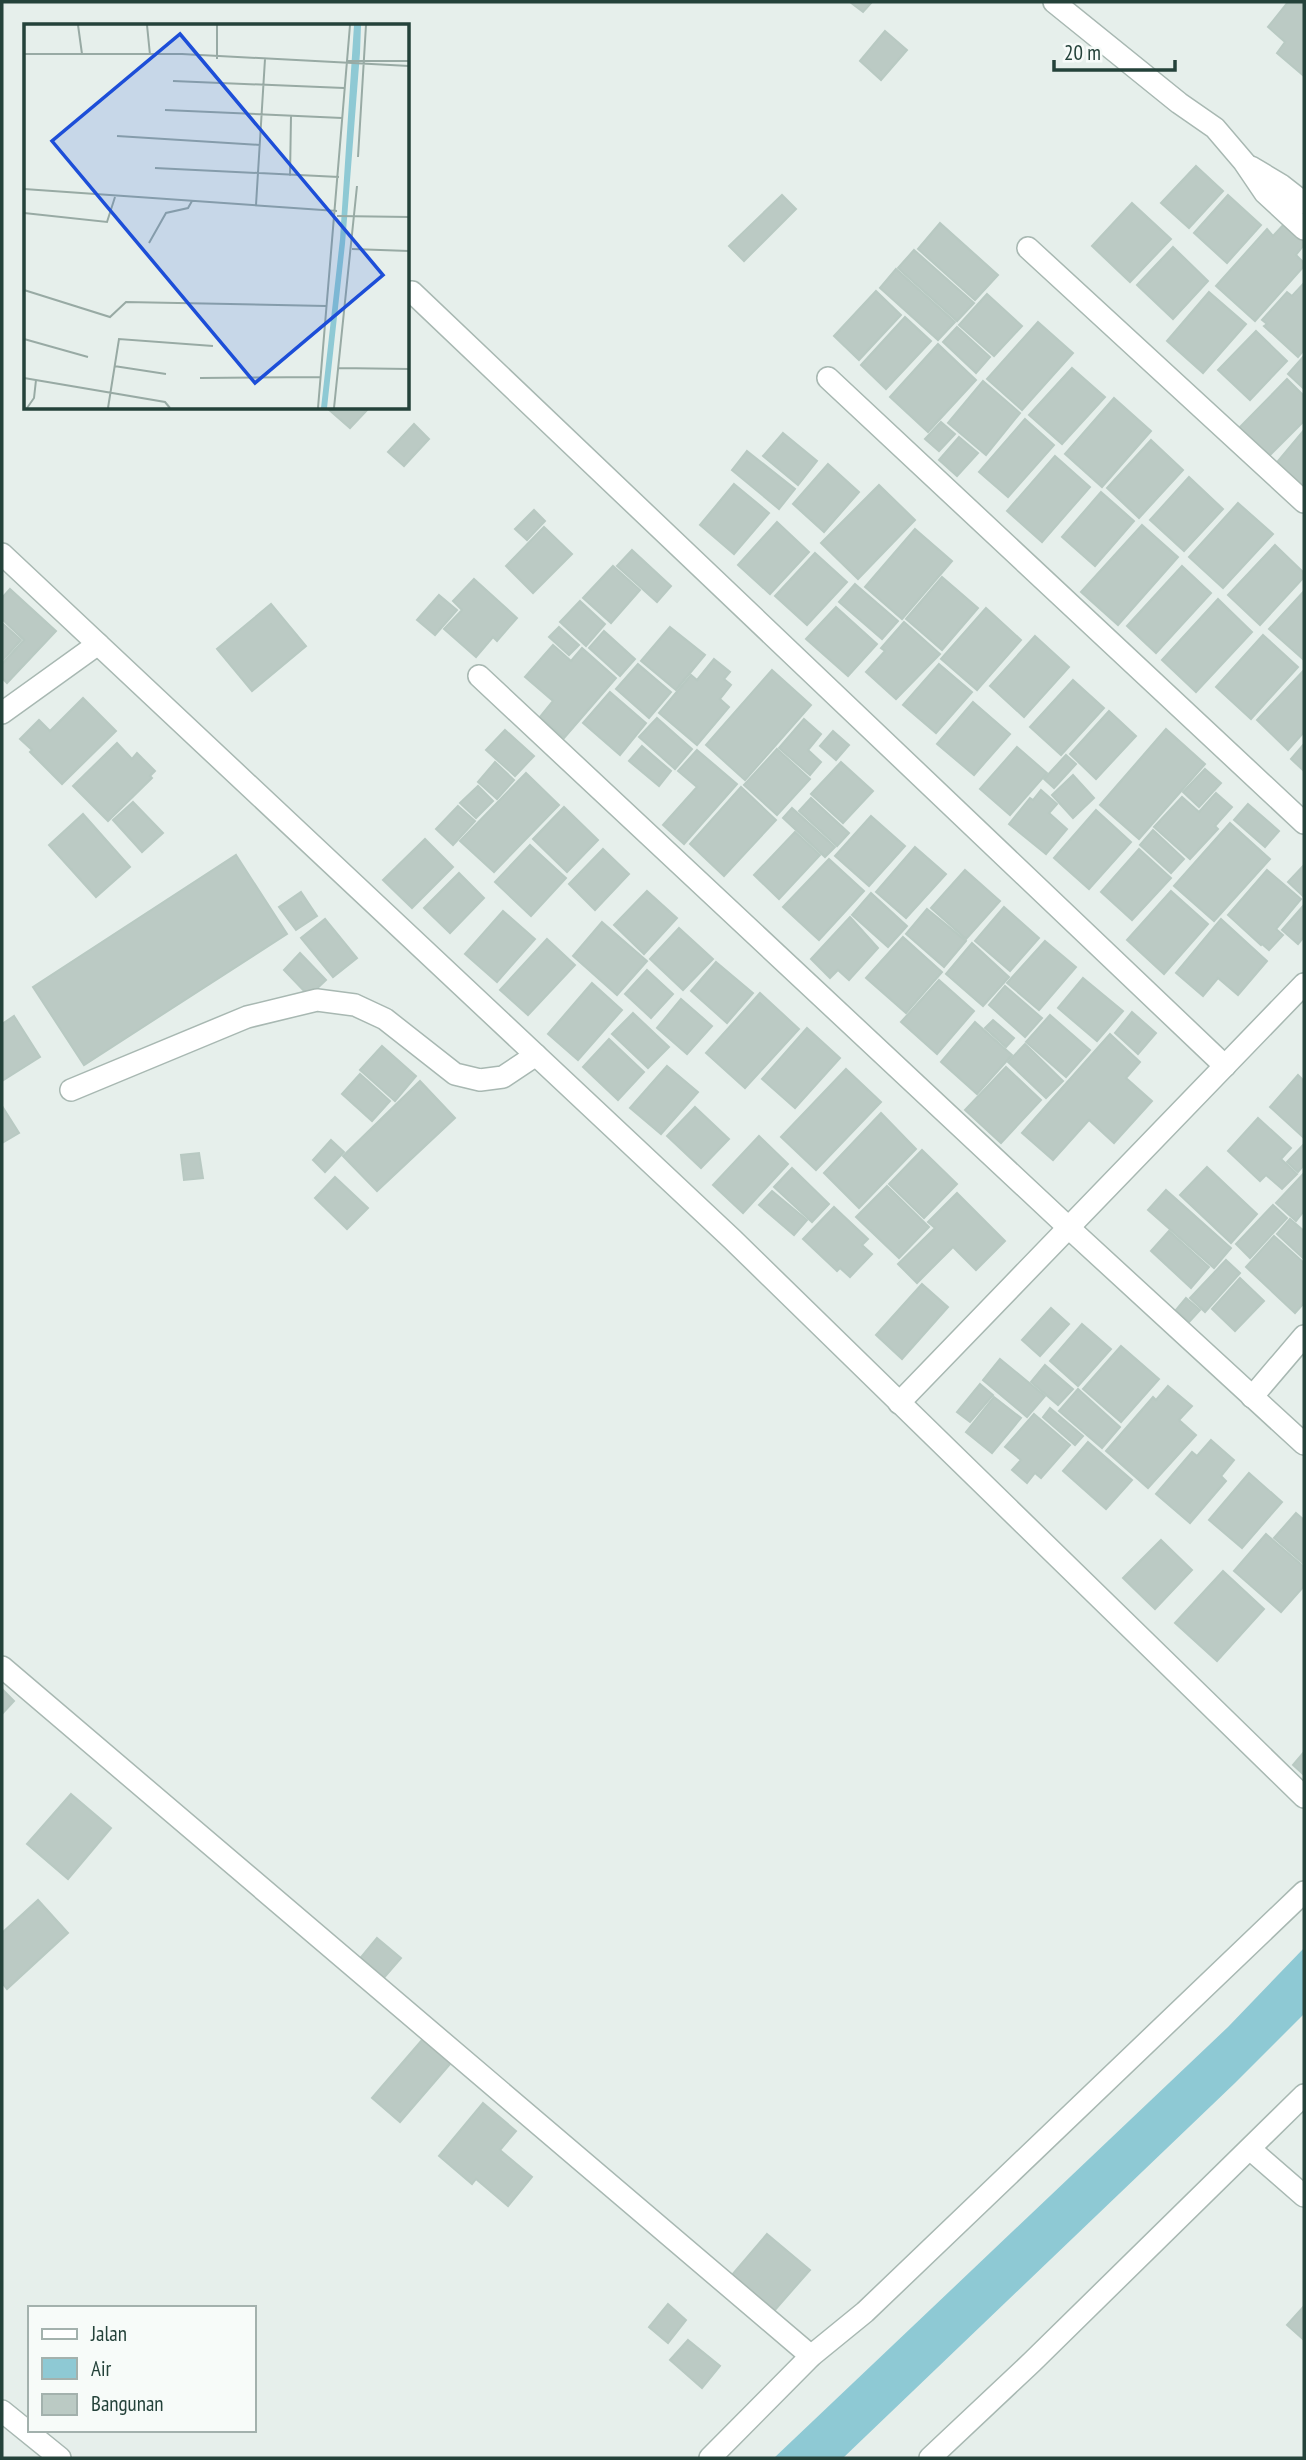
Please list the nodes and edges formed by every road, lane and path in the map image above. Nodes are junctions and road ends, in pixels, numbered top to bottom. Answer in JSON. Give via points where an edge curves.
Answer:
{"nodes":[{"id":1,"x":1054,"y":2,"type":"edge"},
{"id":2,"x":1244,"y":162,"type":"junction"},
{"id":3,"x":1304,"y":203,"type":"edge"},
{"id":4,"x":1304,"y":229,"type":"edge"},
{"id":5,"x":1028,"y":248,"type":"dead end"},
{"id":6,"x":412,"y":292,"type":"dead end"},
{"id":7,"x":828,"y":378,"type":"dead end"},
{"id":8,"x":1304,"y":502,"type":"edge"},
{"id":9,"x":2,"y":554,"type":"edge"},
{"id":10,"x":98,"y":644,"type":"junction"},
{"id":11,"x":479,"y":676,"type":"dead end"},
{"id":12,"x":2,"y":713,"type":"edge"},
{"id":13,"x":1304,"y":823,"type":"edge"},
{"id":14,"x":1304,"y":984,"type":"edge"},
{"id":15,"x":536,"y":1055,"type":"junction"},
{"id":16,"x":1225,"y":1066,"type":"junction"},
{"id":17,"x":71,"y":1090,"type":"dead end"},
{"id":18,"x":1069,"y":1228,"type":"junction"},
{"id":19,"x":1304,"y":1336,"type":"edge"},
{"id":20,"x":1252,"y":1397,"type":"junction"},
{"id":21,"x":899,"y":1403,"type":"junction"},
{"id":22,"x":1304,"y":1444,"type":"edge"},
{"id":23,"x":2,"y":1667,"type":"edge"},
{"id":24,"x":1304,"y":1797,"type":"edge"},
{"id":25,"x":1304,"y":1892,"type":"edge"},
{"id":26,"x":1304,"y":2095,"type":"edge"},
{"id":27,"x":1250,"y":2149,"type":"junction"},
{"id":28,"x":1304,"y":2196,"type":"edge"},
{"id":29,"x":811,"y":2356,"type":"junction"},
{"id":30,"x":2,"y":2410,"type":"edge"},
{"id":31,"x":28,"y":2432,"type":"edge"},
{"id":32,"x":29,"y":2432,"type":"edge"},
{"id":33,"x":60,"y":2458,"type":"edge"},
{"id":34,"x":710,"y":2458,"type":"edge"},
{"id":35,"x":930,"y":2458,"type":"edge"}],
"edges":[{"from":1,"to":2,"type":"street","via":[[1215,128]]},
{"from":2,"to":3,"type":"street"},
{"from":2,"to":4,"type":"street","via":[[1265,193]]},
{"from":5,"to":8,"type":"street"},
{"from":6,"to":16,"type":"street"},
{"from":7,"to":13,"type":"street"},
{"from":9,"to":10,"type":"street"},
{"from":10,"to":12,"type":"street"},
{"from":10,"to":15,"type":"street"},
{"from":11,"to":18,"type":"street"},
{"from":14,"to":16,"type":"street"},
{"from":15,"to":17,"type":"street","via":[[503,1077],[480,1080],[455,1074],[385,1019],[355,1005],[317,1000],[247,1017]]},
{"from":15,"to":21,"type":"street"},
{"from":16,"to":18,"type":"street"},
{"from":18,"to":20,"type":"street"},
{"from":18,"to":21,"type":"street"},
{"from":19,"to":20,"type":"street"},
{"from":20,"to":22,"type":"street"},
{"from":21,"to":24,"type":"street"},
{"from":23,"to":29,"type":"street"},
{"from":25,"to":29,"type":"street","via":[[864,2312]]},
{"from":26,"to":27,"type":"street"},
{"from":27,"to":28,"type":"street"},
{"from":27,"to":35,"type":"street"},
{"from":29,"to":34,"type":"street"},
{"from":30,"to":31,"type":"street"},
{"from":32,"to":33,"type":"street"}]}
